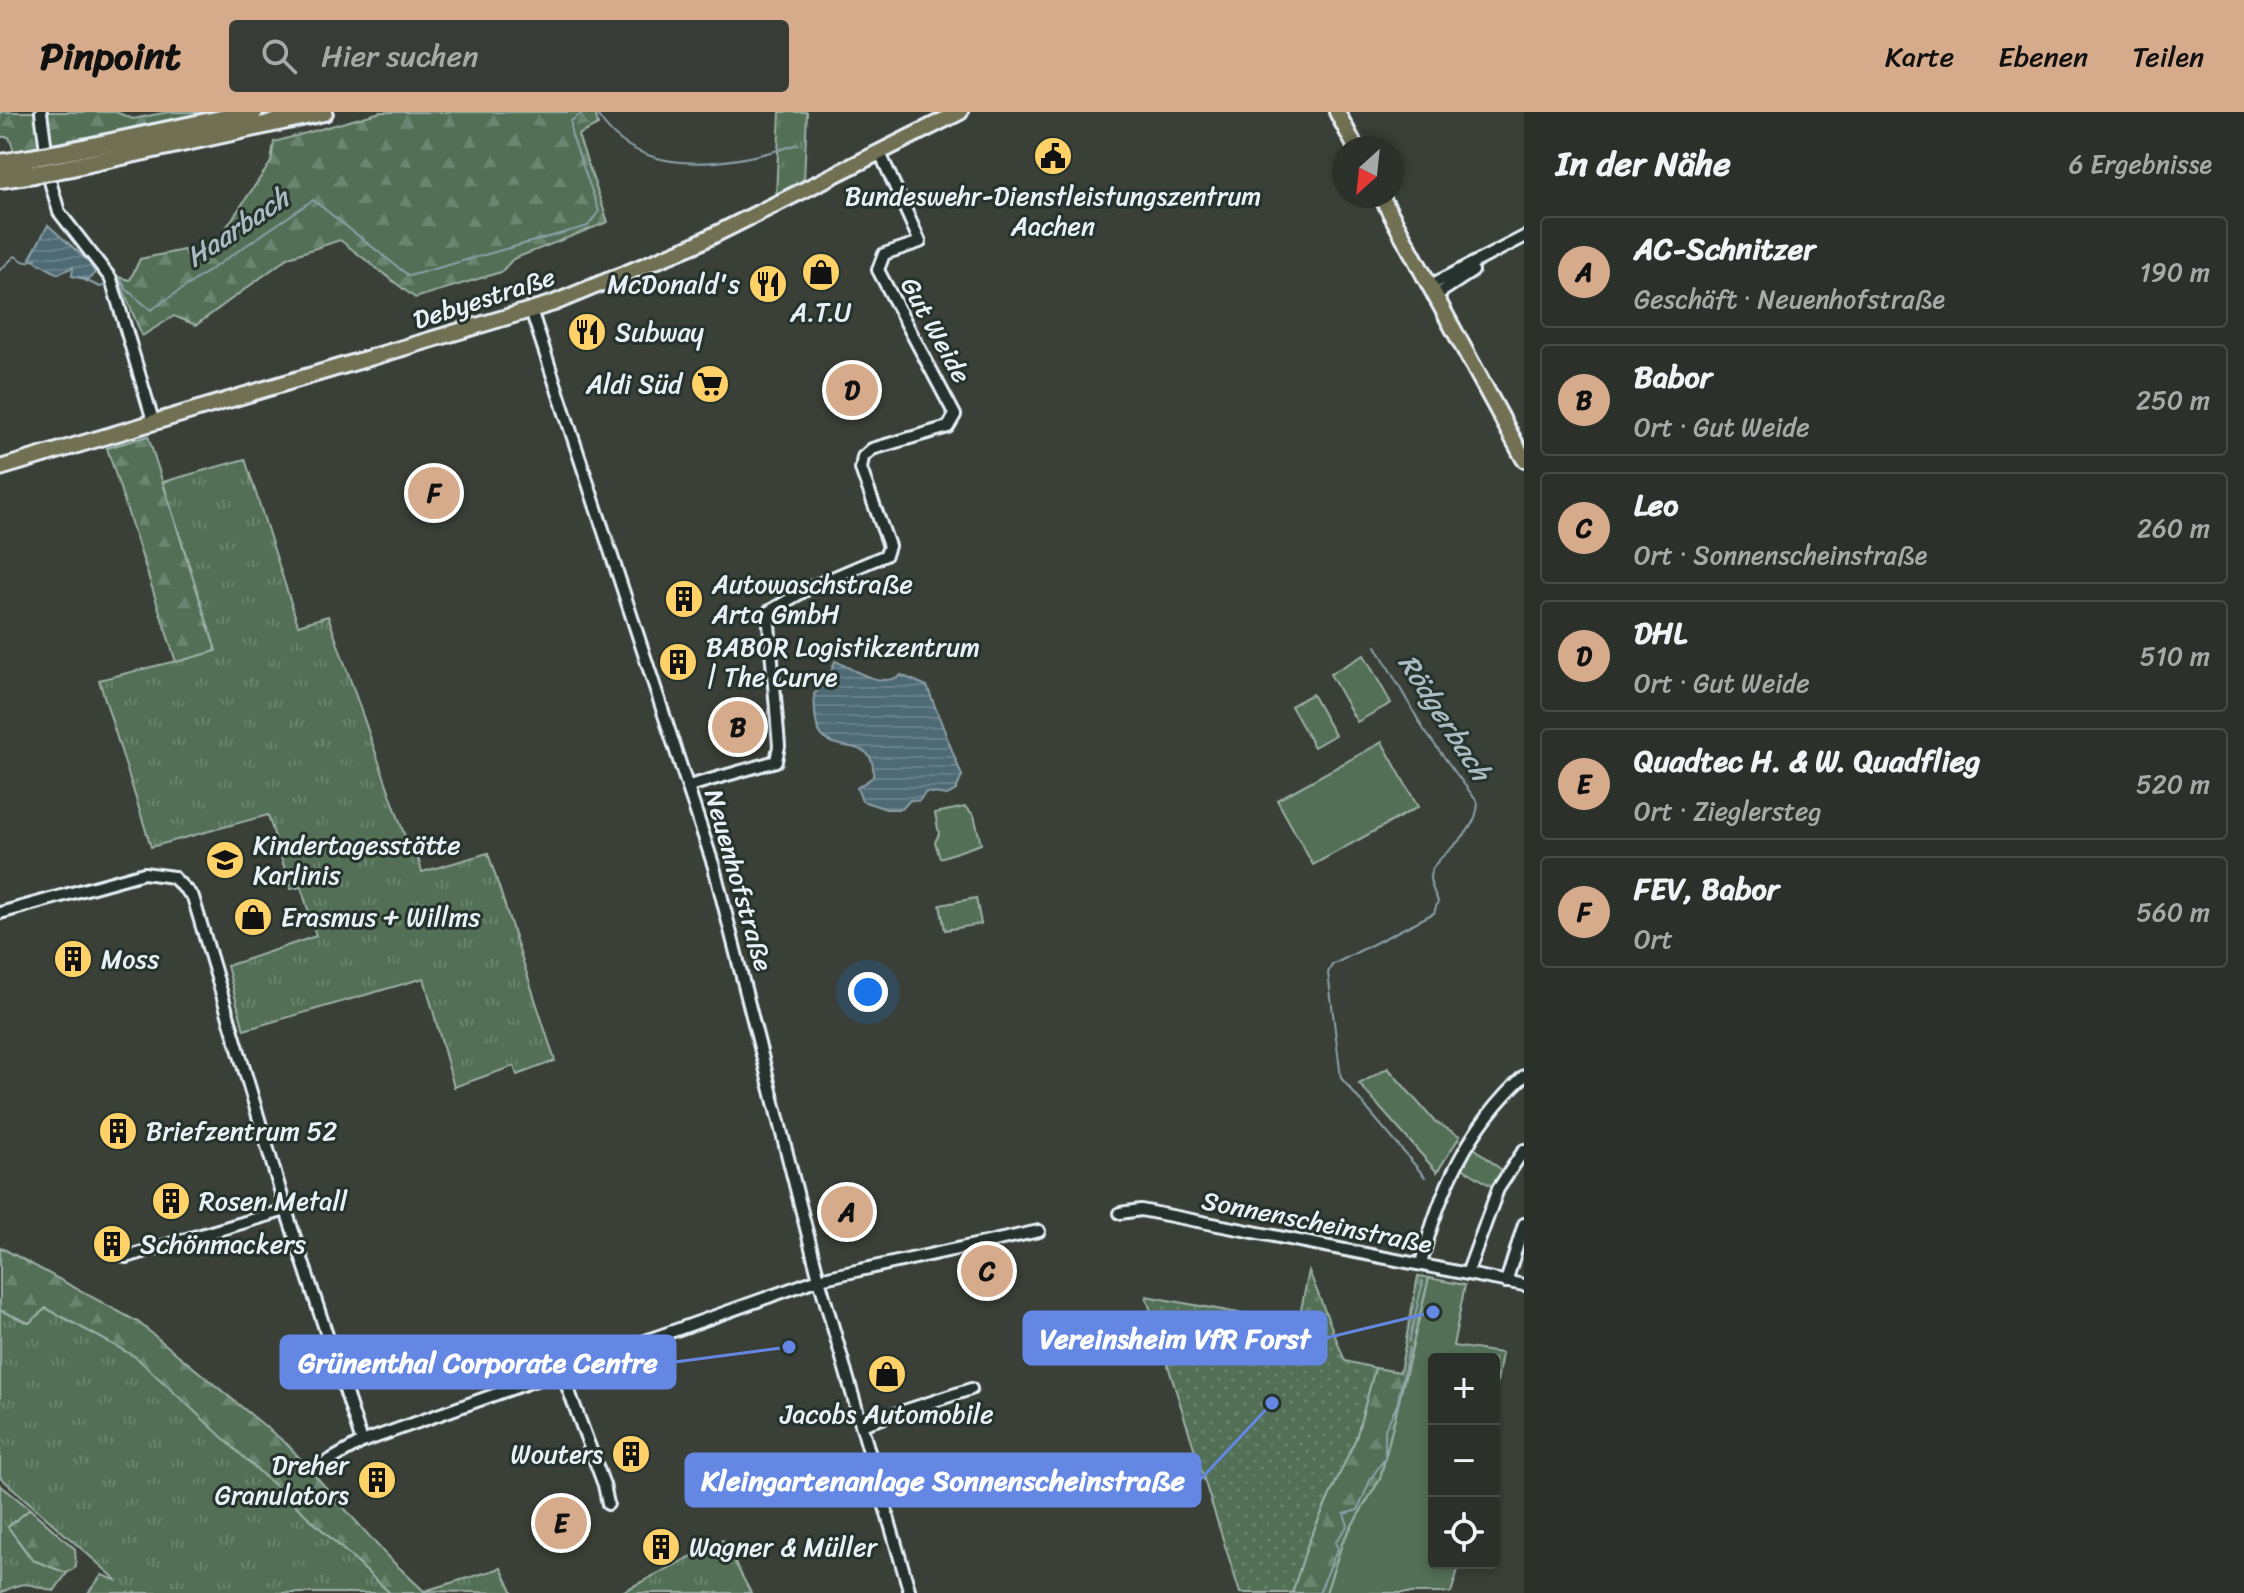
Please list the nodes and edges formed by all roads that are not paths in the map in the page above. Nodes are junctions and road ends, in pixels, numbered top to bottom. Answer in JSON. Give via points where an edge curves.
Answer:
{"nodes":[{"id":1,"x":41,"y":112,"type":"edge"},
{"id":2,"x":254,"y":112,"type":"edge"},
{"id":3,"x":324,"y":112,"type":"edge"},
{"id":4,"x":960,"y":112,"type":"edge"},
{"id":5,"x":1337,"y":112,"type":"edge"},
{"id":6,"x":1350,"y":136,"type":"edge"},
{"id":7,"x":880,"y":153,"type":"junction"},
{"id":8,"x":65,"y":160,"type":"junction"},
{"id":9,"x":0,"y":163,"type":"edge"},
{"id":10,"x":32,"y":166,"type":"junction"},
{"id":11,"x":0,"y":179,"type":"edge"},
{"id":12,"x":1387,"y":208,"type":"edge"},
{"id":13,"x":1524,"y":237,"type":"edge"},
{"id":14,"x":1432,"y":291,"type":"junction"},
{"id":15,"x":531,"y":310,"type":"junction"},
{"id":16,"x":154,"y":424,"type":"junction"},
{"id":17,"x":1524,"y":459,"type":"edge"},
{"id":18,"x":0,"y":468,"type":"edge"},
{"id":19,"x":689,"y":786,"type":"junction"},
{"id":20,"x":0,"y":913,"type":"edge"},
{"id":21,"x":1524,"y":1076,"type":"edge"},
{"id":22,"x":1524,"y":1150,"type":"edge"},
{"id":23,"x":286,"y":1210,"type":"junction"},
{"id":24,"x":1120,"y":1213,"type":"dead end"},
{"id":25,"x":1524,"y":1224,"type":"edge"},
{"id":26,"x":1039,"y":1231,"type":"dead end"},
{"id":27,"x":126,"y":1257,"type":"dead end"},
{"id":28,"x":1421,"y":1264,"type":"junction"},
{"id":29,"x":1467,"y":1274,"type":"junction"},
{"id":30,"x":819,"y":1279,"type":"junction"},
{"id":31,"x":1506,"y":1282,"type":"junction"},
{"id":32,"x":1524,"y":1285,"type":"edge"},
{"id":33,"x":561,"y":1370,"type":"junction"},
{"id":34,"x":971,"y":1389,"type":"dead end"},
{"id":35,"x":861,"y":1425,"type":"junction"},
{"id":36,"x":362,"y":1442,"type":"junction"},
{"id":37,"x":320,"y":1466,"type":"dead end"},
{"id":38,"x":608,"y":1504,"type":"dead end"},
{"id":39,"x":910,"y":1593,"type":"edge"}],
"edges":[{"from":1,"to":16,"type":"street","via":[[59,212],[112,282]]},
{"from":2,"to":8,"type":"highway"},
{"from":3,"to":8,"type":"highway"},
{"from":4,"to":7,"type":"main road","name":"Debyestraße"},
{"from":5,"to":6,"type":"main road"},
{"from":7,"to":15,"type":"main road","name":"Debyestraße","via":[[694,245]]},
{"from":7,"to":19,"type":"street","name":"Gut Weide","via":[[920,242],[884,254],[878,270],[953,406],[954,420],[948,427],[872,449],[863,457],[861,469],[889,546],[886,555],[768,612],[776,761]]},
{"from":8,"to":10,"type":"highway","bridge":true},
{"from":9,"to":10,"type":"highway"},
{"from":10,"to":11,"type":"highway"},
{"from":12,"to":14,"type":"main road"},
{"from":13,"to":14,"type":"street"},
{"from":14,"to":17,"type":"main road"},
{"from":15,"to":16,"type":"main road","name":"Debyestraße"},
{"from":15,"to":19,"type":"street","name":"Neuenhofstraße"},
{"from":16,"to":18,"type":"main road","name":"Debyestraße"},
{"from":19,"to":30,"type":"street","name":"Neuenhofstraße","via":[[756,1022]]},
{"from":20,"to":23,"type":"street","via":[[144,873],[173,877],[185,886],[199,911]]},
{"from":21,"to":28,"type":"street","via":[[1469,1141],[1444,1189]]},
{"from":22,"to":29,"type":"street","via":[[1498,1189]]},
{"from":23,"to":27,"type":"street"},
{"from":23,"to":36,"type":"street"},
{"from":24,"to":28,"type":"street","name":"Sonnenscheinstraße","via":[[1141,1210]]},
{"from":25,"to":31,"type":"street"},
{"from":26,"to":30,"type":"street"},
{"from":28,"to":29,"type":"street","name":"Sonnenscheinstraße"},
{"from":29,"to":31,"type":"street","name":"Sonnenscheinstraße"},
{"from":30,"to":33,"type":"street"},
{"from":30,"to":35,"type":"street","name":"Neuenhofstraße"},
{"from":31,"to":32,"type":"street","name":"Sonnenscheinstraße"},
{"from":33,"to":36,"type":"street"},
{"from":33,"to":38,"type":"street"},
{"from":34,"to":35,"type":"street"},
{"from":35,"to":39,"type":"street","name":"Neuenhofstraße"},
{"from":36,"to":37,"type":"street"}]}
